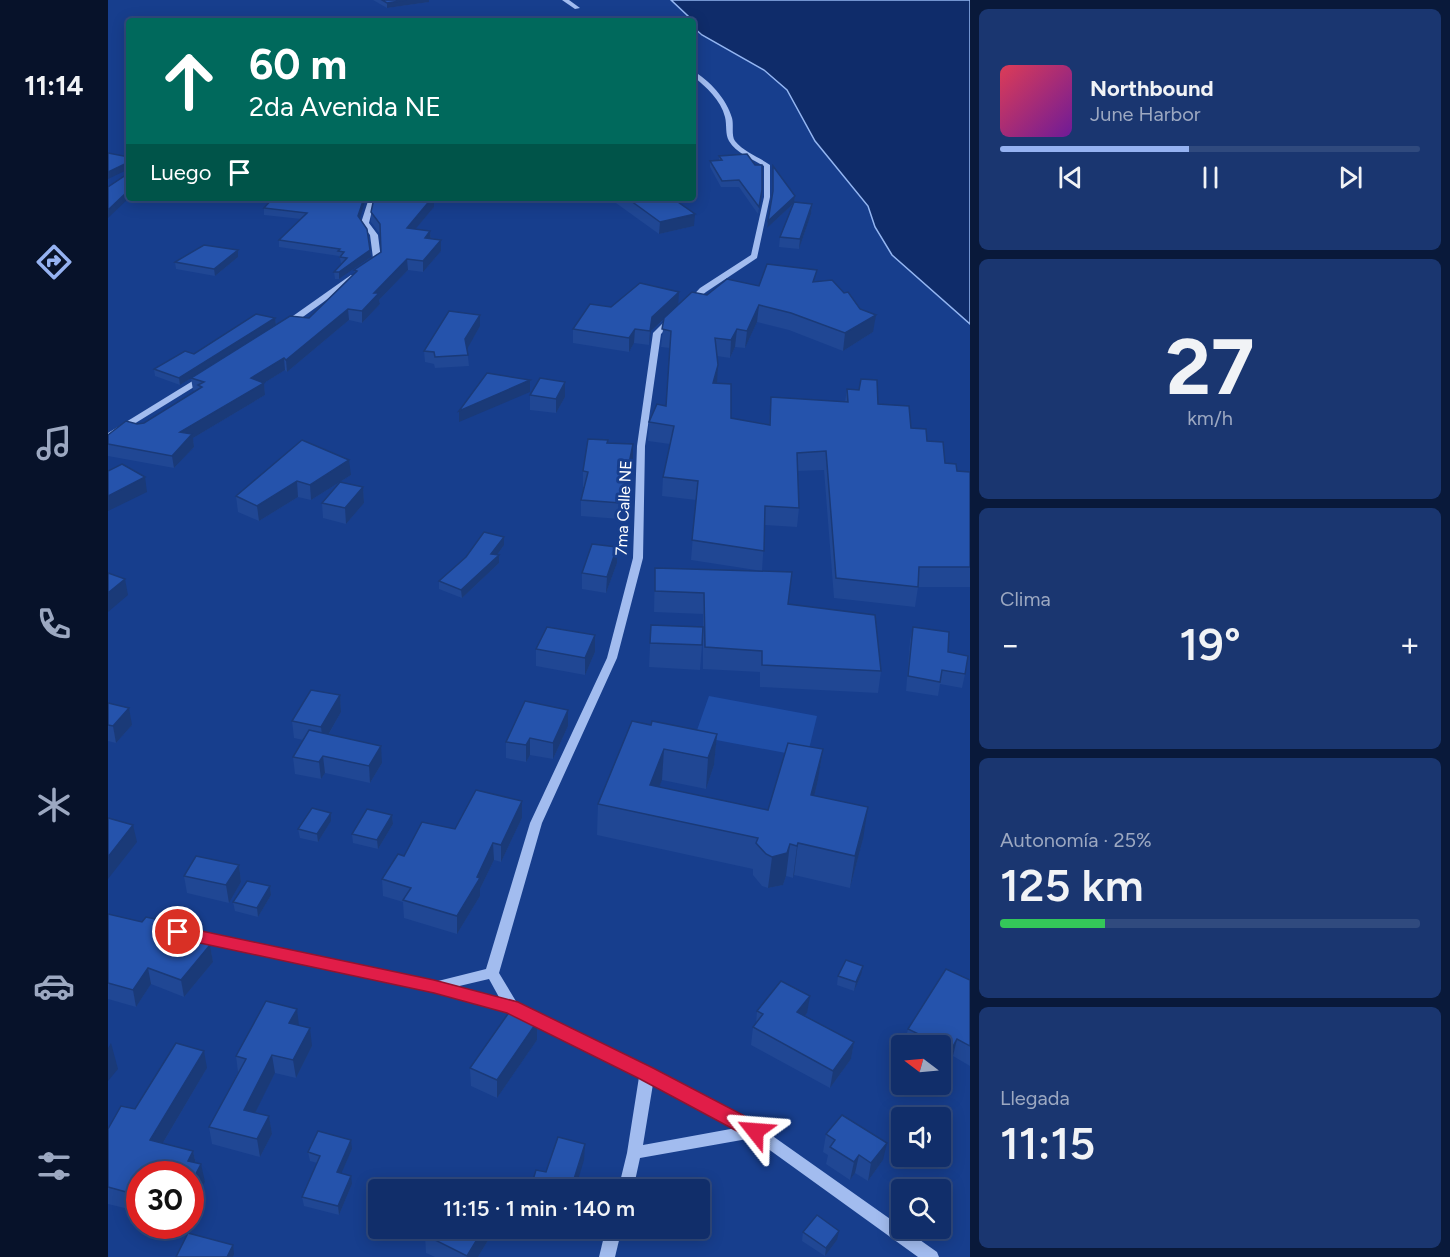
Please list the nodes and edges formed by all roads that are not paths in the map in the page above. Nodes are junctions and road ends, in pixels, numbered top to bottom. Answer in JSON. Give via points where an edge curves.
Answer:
{"nodes":[{"id":1,"x":565,"y":0,"type":"edge"},
{"id":2,"x":577,"y":8,"type":"dead end"},
{"id":3,"x":696,"y":75,"type":"edge"},
{"id":4,"x":371,"y":201,"type":"edge"},
{"id":5,"x":274,"y":333,"type":"edge"},
{"id":6,"x":217,"y":369,"type":"edge"},
{"id":7,"x":108,"y":437,"type":"edge"},
{"id":8,"x":143,"y":925,"type":"edge"},
{"id":9,"x":492,"y":973,"type":"junction"},
{"id":10,"x":434,"y":987,"type":"junction"},
{"id":11,"x":512,"y":1007,"type":"junction"},
{"id":12,"x":647,"y":1074,"type":"junction"},
{"id":13,"x":755,"y":1131,"type":"junction"},
{"id":14,"x":634,"y":1153,"type":"junction"},
{"id":15,"x":627,"y":1179,"type":"edge"},
{"id":16,"x":611,"y":1239,"type":"edge"},
{"id":17,"x":607,"y":1257,"type":"edge"},
{"id":18,"x":931,"y":1257,"type":"edge"}],
"edges":[{"from":1,"to":2,"type":"street"},
{"from":3,"to":9,"type":"street","name":"7ma Calle NE","via":[[711,87],[732,120],[730,138],[736,146],[767,165],[766,197],[754,256],[703,290],[657,333],[641,446],[638,558],[612,658],[536,823]]},
{"from":4,"to":5,"type":"street","via":[[365,223],[374,235],[376,259]]},
{"from":6,"to":7,"type":"street"},
{"from":8,"to":10,"type":"street"},
{"from":9,"to":10,"type":"street"},
{"from":9,"to":11,"type":"street"},
{"from":10,"to":11,"type":"street"},
{"from":11,"to":12,"type":"street"},
{"from":12,"to":13,"type":"street"},
{"from":12,"to":14,"type":"street"},
{"from":13,"to":14,"type":"street"},
{"from":13,"to":18,"type":"street"},
{"from":14,"to":15,"type":"street"},
{"from":16,"to":17,"type":"street"}]}
